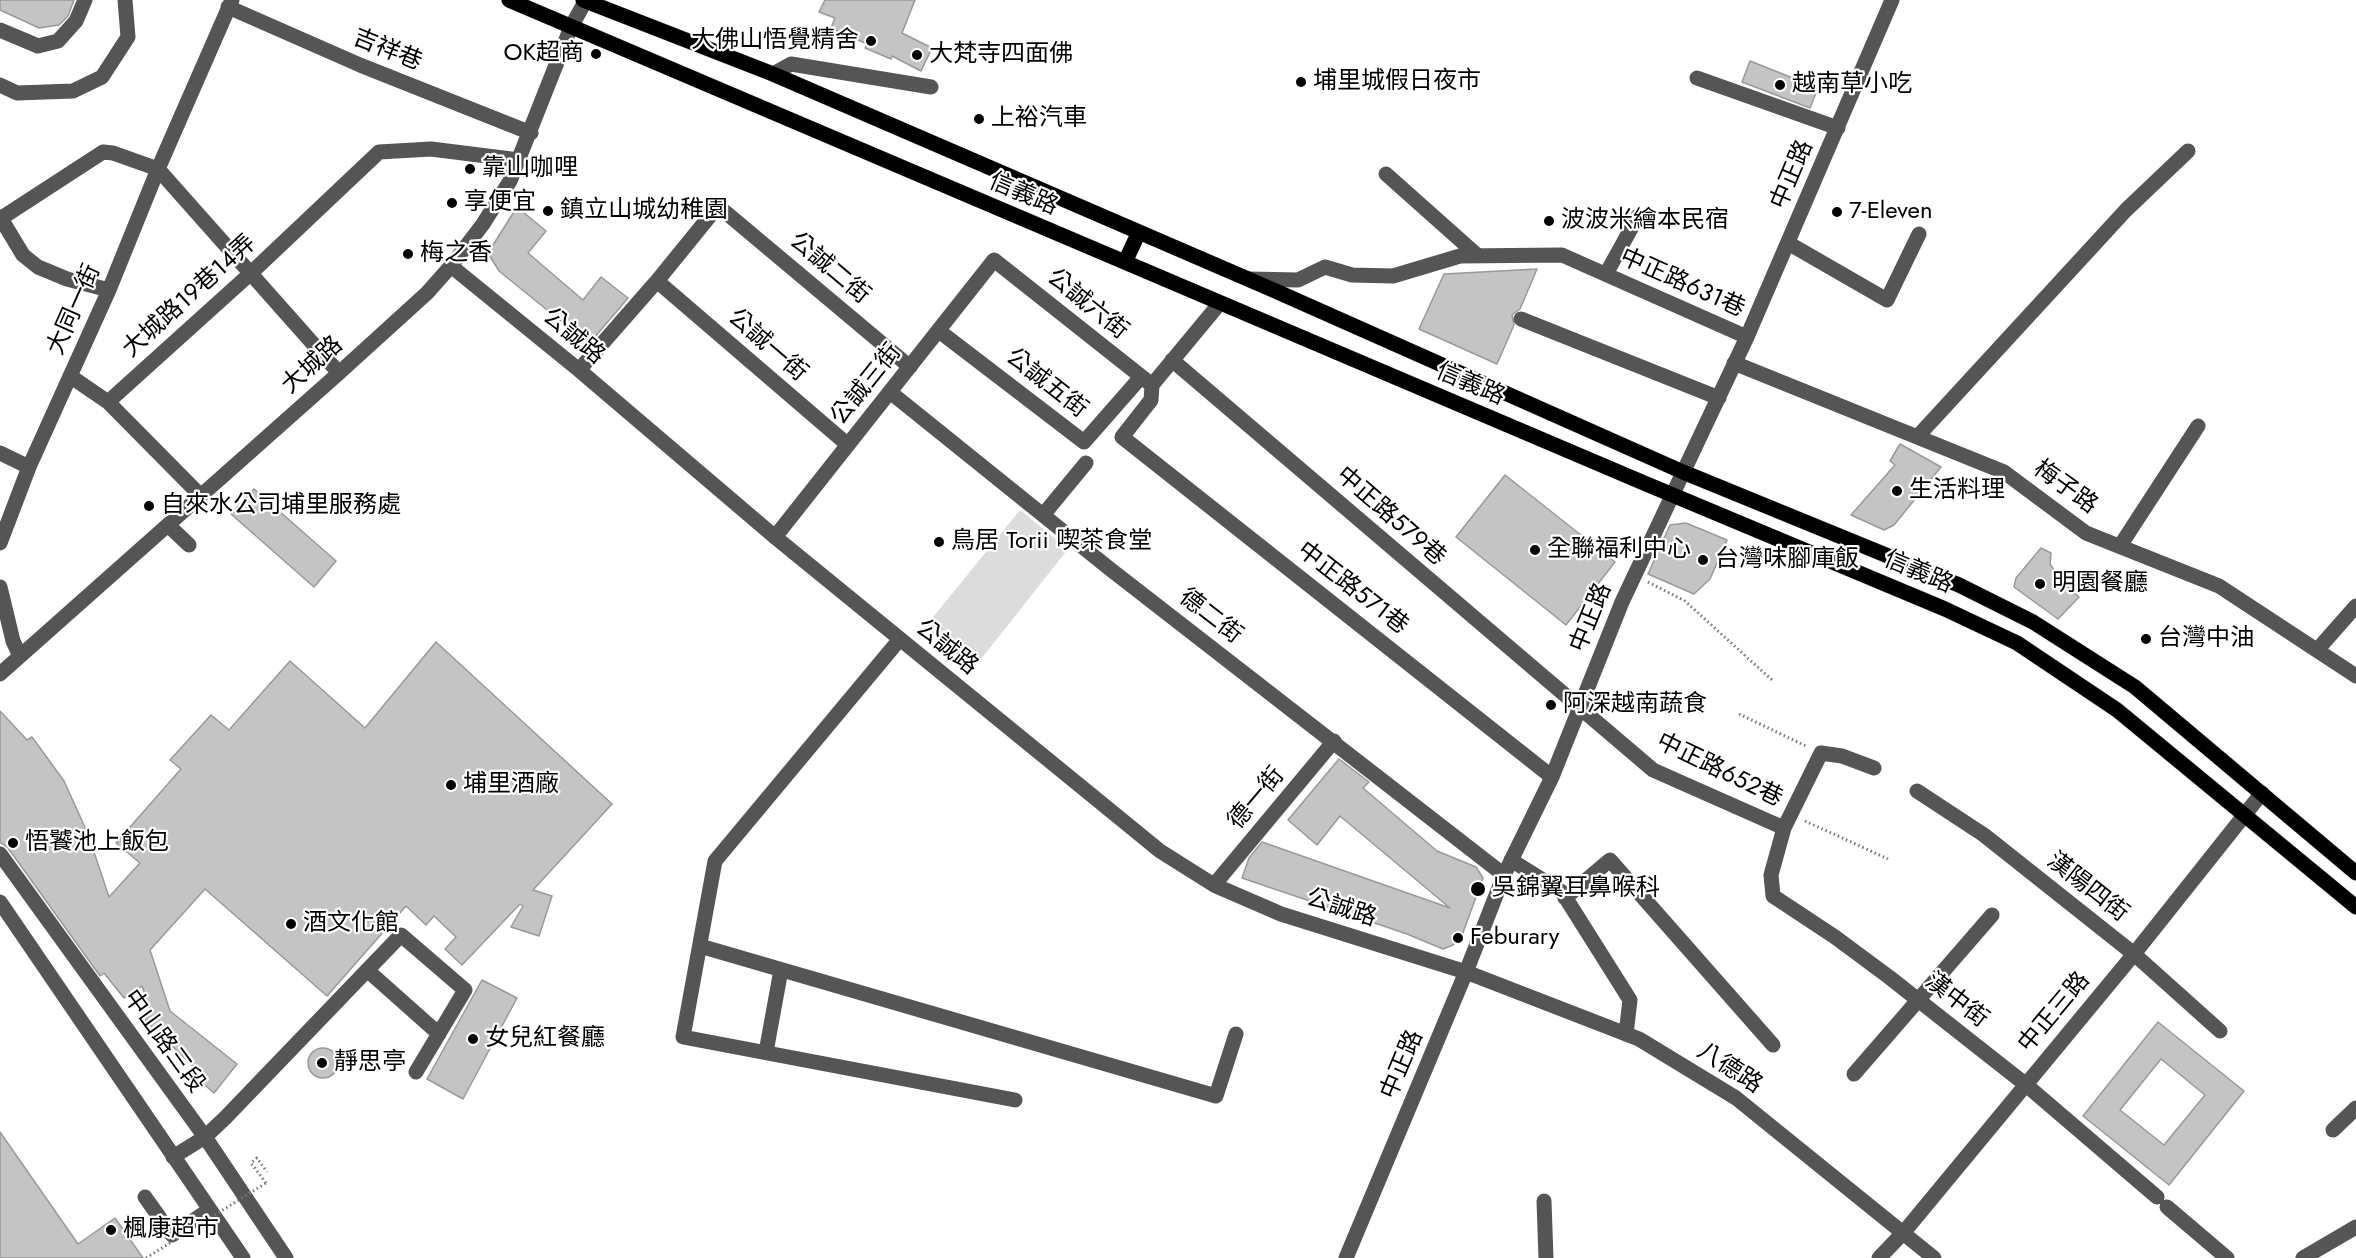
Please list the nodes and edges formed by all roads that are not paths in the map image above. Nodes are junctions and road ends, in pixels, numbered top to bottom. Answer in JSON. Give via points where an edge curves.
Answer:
{"nodes":[{"id":1,"x":85,"y":0,"type":"edge"},
{"id":2,"x":125,"y":0,"type":"edge"},
{"id":3,"x":509,"y":0,"type":"edge"},
{"id":4,"x":585,"y":0,"type":"edge"},
{"id":5,"x":1892,"y":0,"type":"edge"},
{"id":6,"x":230,"y":4,"type":"edge"},
{"id":7,"x":571,"y":27,"type":"junction"},
{"id":8,"x":0,"y":30,"type":"edge"},
{"id":9,"x":773,"y":74,"type":"junction"},
{"id":10,"x":1697,"y":78,"type":"dead end"},
{"id":11,"x":0,"y":85,"type":"edge"},
{"id":12,"x":932,"y":87,"type":"dead end"},
{"id":13,"x":1838,"y":128,"type":"junction"},
{"id":14,"x":531,"y":133,"type":"junction"},
{"id":15,"x":2188,"y":151,"type":"dead end"},
{"id":16,"x":519,"y":160,"type":"junction"},
{"id":17,"x":158,"y":169,"type":"junction"},
{"id":18,"x":1386,"y":174,"type":"dead end"},
{"id":19,"x":1638,"y":216,"type":"dead end"},
{"id":20,"x":0,"y":218,"type":"edge"},
{"id":21,"x":1139,"y":232,"type":"junction"},
{"id":22,"x":1919,"y":234,"type":"dead end"},
{"id":23,"x":1788,"y":243,"type":"junction"},
{"id":24,"x":1477,"y":255,"type":"junction"},
{"id":25,"x":994,"y":260,"type":"joint"},
{"id":26,"x":1125,"y":262,"type":"junction"},
{"id":27,"x":451,"y":266,"type":"junction"},
{"id":28,"x":251,"y":273,"type":"junction"},
{"id":29,"x":1606,"y":274,"type":"junction"},
{"id":30,"x":1249,"y":279,"type":"junction"},
{"id":31,"x":657,"y":281,"type":"junction"},
{"id":32,"x":109,"y":290,"type":"junction"},
{"id":33,"x":1220,"y":303,"type":"junction"},
{"id":34,"x":1521,"y":319,"type":"dead end"},
{"id":35,"x":939,"y":331,"type":"junction"},
{"id":36,"x":1747,"y":337,"type":"junction"},
{"id":37,"x":1172,"y":360,"type":"junction"},
{"id":38,"x":1734,"y":363,"type":"junction"},
{"id":39,"x":910,"y":367,"type":"junction"},
{"id":40,"x":579,"y":370,"type":"junction"},
{"id":41,"x":339,"y":372,"type":"junction"},
{"id":42,"x":70,"y":376,"type":"junction"},
{"id":43,"x":1147,"y":381,"type":"junction"},
{"id":44,"x":890,"y":393,"type":"junction"},
{"id":45,"x":1719,"y":398,"type":"junction"},
{"id":46,"x":108,"y":402,"type":"junction"},
{"id":47,"x":2198,"y":426,"type":"dead end"},
{"id":48,"x":1918,"y":436,"type":"junction"},
{"id":49,"x":848,"y":445,"type":"junction"},
{"id":50,"x":0,"y":453,"type":"edge"},
{"id":51,"x":1086,"y":463,"type":"dead end"},
{"id":52,"x":29,"y":467,"type":"junction"},
{"id":53,"x":1683,"y":472,"type":"junction"},
{"id":54,"x":1672,"y":494,"type":"junction"},
{"id":55,"x":201,"y":496,"type":"junction"},
{"id":56,"x":1043,"y":515,"type":"junction"},
{"id":57,"x":168,"y":525,"type":"junction"},
{"id":58,"x":775,"y":537,"type":"junction"},
{"id":59,"x":0,"y":543,"type":"edge"},
{"id":60,"x":189,"y":545,"type":"dead end"},
{"id":61,"x":2120,"y":546,"type":"junction"},
{"id":62,"x":0,"y":587,"type":"edge"},
{"id":63,"x":2356,"y":606,"type":"edge"},
{"id":64,"x":900,"y":639,"type":"junction"},
{"id":65,"x":2318,"y":649,"type":"junction"},
{"id":66,"x":20,"y":656,"type":"junction"},
{"id":67,"x":0,"y":674,"type":"edge"},
{"id":68,"x":2356,"y":676,"type":"edge"},
{"id":69,"x":1580,"y":709,"type":"junction"},
{"id":70,"x":1334,"y":741,"type":"junction"},
{"id":71,"x":1874,"y":768,"type":"dead end"},
{"id":72,"x":1552,"y":777,"type":"junction"},
{"id":73,"x":1917,"y":791,"type":"dead end"},
{"id":74,"x":2262,"y":794,"type":"junction"},
{"id":75,"x":2245,"y":817,"type":"junction"},
{"id":76,"x":1787,"y":821,"type":"junction"},
{"id":77,"x":0,"y":854,"type":"edge"},
{"id":78,"x":1511,"y":860,"type":"junction"},
{"id":79,"x":2356,"y":873,"type":"edge"},
{"id":80,"x":1504,"y":875,"type":"junction"},
{"id":81,"x":1214,"y":885,"type":"junction"},
{"id":82,"x":1565,"y":898,"type":"junction"},
{"id":83,"x":0,"y":902,"type":"edge"},
{"id":84,"x":2356,"y":907,"type":"edge"},
{"id":85,"x":1992,"y":915,"type":"dead end"},
{"id":86,"x":700,"y":946,"type":"junction"},
{"id":87,"x":2134,"y":954,"type":"junction"},
{"id":88,"x":367,"y":970,"type":"junction"},
{"id":89,"x":782,"y":970,"type":"junction"},
{"id":90,"x":1466,"y":972,"type":"junction"},
{"id":91,"x":1917,"y":1000,"type":"junction"},
{"id":92,"x":2220,"y":1031,"type":"dead end"},
{"id":93,"x":439,"y":1034,"type":"junction"},
{"id":94,"x":1236,"y":1034,"type":"dead end"},
{"id":95,"x":1626,"y":1034,"type":"junction"},
{"id":96,"x":1773,"y":1045,"type":"dead end"},
{"id":97,"x":766,"y":1053,"type":"junction"},
{"id":98,"x":416,"y":1072,"type":"dead end"},
{"id":99,"x":1854,"y":1074,"type":"dead end"},
{"id":100,"x":2025,"y":1084,"type":"junction"},
{"id":101,"x":1015,"y":1100,"type":"dead end"},
{"id":102,"x":2356,"y":1108,"type":"edge"},
{"id":103,"x":2333,"y":1130,"type":"dead end"},
{"id":104,"x":205,"y":1137,"type":"junction"},
{"id":105,"x":173,"y":1157,"type":"junction"},
{"id":106,"x":145,"y":1197,"type":"dead end"},
{"id":107,"x":1544,"y":1201,"type":"dead end"},
{"id":108,"x":209,"y":1210,"type":"junction"},
{"id":109,"x":2356,"y":1227,"type":"edge"},
{"id":110,"x":1904,"y":1232,"type":"junction"},
{"id":111,"x":243,"y":1258,"type":"edge"},
{"id":112,"x":286,"y":1258,"type":"edge"},
{"id":113,"x":1346,"y":1258,"type":"edge"},
{"id":114,"x":1546,"y":1258,"type":"edge"},
{"id":115,"x":1880,"y":1258,"type":"edge"},
{"id":116,"x":1934,"y":1258,"type":"edge"},
{"id":117,"x":2227,"y":1258,"type":"edge"},
{"id":118,"x":2302,"y":1258,"type":"edge"}],
"edges":[{"from":1,"to":8,"type":"street","via":[[76,21],[58,41],[38,46]]},
{"from":2,"to":11,"type":"street","via":[[128,37],[102,77],[73,92],[17,93]]},
{"from":3,"to":7,"type":"main road","name":"信義路"},
{"from":4,"to":7,"type":"street","name":"大城路"},
{"from":4,"to":9,"type":"main road","name":"信義路"},
{"from":5,"to":13,"type":"street","name":"中正路"},
{"from":6,"to":14,"type":"street","name":"吉祥巷","via":[[360,65]]},
{"from":6,"to":17,"type":"street","name":"大同一街"},
{"from":7,"to":14,"type":"street","name":"大城路"},
{"from":7,"to":26,"type":"main road","name":"信義路"},
{"from":9,"to":12,"type":"street","via":[[791,64]]},
{"from":9,"to":21,"type":"main road","name":"信義路"},
{"from":10,"to":13,"type":"street"},
{"from":13,"to":23,"type":"street","name":"中正路"},
{"from":14,"to":16,"type":"street","name":"大城路"},
{"from":15,"to":48,"type":"street","via":[[2126,210]]},
{"from":16,"to":27,"type":"street","name":"大城路","via":[[483,224]]},
{"from":16,"to":28,"type":"street","name":"大城路19巷14弄","via":[[431,149],[379,152]]},
{"from":17,"to":20,"type":"street","via":[[103,152]]},
{"from":17,"to":28,"type":"street"},
{"from":17,"to":32,"type":"street","name":"大同一街"},
{"from":18,"to":24,"type":"street"},
{"from":19,"to":29,"type":"street"},
{"from":20,"to":32,"type":"street","via":[[22,255],[38,267]]},
{"from":21,"to":26,"type":"main road"},
{"from":21,"to":30,"type":"main road","name":"信義路"},
{"from":22,"to":23,"type":"street","via":[[1887,300]]},
{"from":23,"to":36,"type":"street","name":"中正路"},
{"from":24,"to":29,"type":"street","name":"中正路631巷","via":[[1562,255]]},
{"from":24,"to":30,"type":"street","name":"中正路631巷","via":[[1460,256],[1393,276],[1352,275],[1325,267],[1298,280]]},
{"from":25,"to":35,"type":"street","name":"公誠三街"},
{"from":25,"to":43,"type":"street","name":"公誠六街"},
{"from":26,"to":33,"type":"main road","name":"信義路"},
{"from":27,"to":40,"type":"street","name":"公誠路"},
{"from":27,"to":41,"type":"street","name":"大城路","via":[[427,293]]},
{"from":28,"to":41,"type":"street"},
{"from":28,"to":46,"type":"street","name":"大城路19巷14弄"},
{"from":29,"to":36,"type":"street","name":"中正路631巷"},
{"from":30,"to":53,"type":"main road","name":"信義路"},
{"from":31,"to":39,"type":"street","name":"公誠二街","via":[[718,206]]},
{"from":31,"to":40,"type":"street"},
{"from":31,"to":49,"type":"street","name":"公誠一街"},
{"from":32,"to":42,"type":"street","name":"大同一街"},
{"from":33,"to":37,"type":"street"},
{"from":33,"to":54,"type":"main road","name":"信義路"},
{"from":34,"to":45,"type":"street"},
{"from":35,"to":39,"type":"street","name":"公誠三街"},
{"from":35,"to":43,"type":"street","name":"公誠五街","via":[[1084,442]]},
{"from":36,"to":38,"type":"street","name":"中正路"},
{"from":37,"to":43,"type":"street"},
{"from":37,"to":69,"type":"street","name":"中正路579巷"},
{"from":38,"to":45,"type":"street","name":"中正路"},
{"from":38,"to":48,"type":"street","name":"梅子路"},
{"from":39,"to":44,"type":"street","name":"公誠三街"},
{"from":40,"to":58,"type":"street","name":"公誠路"},
{"from":41,"to":55,"type":"street","name":"大城路"},
{"from":42,"to":46,"type":"street"},
{"from":42,"to":52,"type":"street","name":"大同一街"},
{"from":43,"to":72,"type":"street","name":"中正路571巷","via":[[1151,400],[1122,437]]},
{"from":44,"to":49,"type":"street","name":"公誠三街"},
{"from":44,"to":56,"type":"street","name":"德二街"},
{"from":45,"to":53,"type":"street","name":"中正路"},
{"from":46,"to":55,"type":"street"},
{"from":47,"to":61,"type":"street"},
{"from":48,"to":61,"type":"street","name":"梅子路","via":[[2004,472],[2086,533]]},
{"from":49,"to":58,"type":"street","name":"公誠三街"},
{"from":50,"to":52,"type":"street"},
{"from":51,"to":56,"type":"street"},
{"from":52,"to":59,"type":"street","name":"大同一街"},
{"from":53,"to":54,"type":"street","name":"中正路"},
{"from":53,"to":74,"type":"main road","name":"信義路","via":[[1959,585],[2033,622],[2135,687]]},
{"from":54,"to":69,"type":"street","name":"中正路","via":[[1634,575]]},
{"from":54,"to":75,"type":"main road","name":"信義路","via":[[1945,609],[2017,644],[2117,710]]},
{"from":55,"to":57,"type":"street","name":"大城路"},
{"from":56,"to":70,"type":"street","name":"德二街"},
{"from":57,"to":60,"type":"street"},
{"from":57,"to":66,"type":"street","name":"大城路"},
{"from":58,"to":64,"type":"street","name":"公誠路"},
{"from":61,"to":65,"type":"street","name":"梅子路","via":[[2219,586]]},
{"from":62,"to":66,"type":"street"},
{"from":63,"to":65,"type":"street"},
{"from":64,"to":81,"type":"street","name":"公誠路","via":[[1160,851]]},
{"from":64,"to":86,"type":"street","via":[[715,861]]},
{"from":65,"to":68,"type":"street","name":"梅子路"},
{"from":66,"to":67,"type":"street","name":"大城路"},
{"from":69,"to":72,"type":"street","name":"中正路"},
{"from":69,"to":76,"type":"street","name":"中正路652巷","via":[[1653,770]]},
{"from":70,"to":80,"type":"street","name":"德二街"},
{"from":70,"to":81,"type":"street","name":"德一街"},
{"from":71,"to":76,"type":"street","via":[[1821,753]]},
{"from":72,"to":78,"type":"street","name":"中正路"},
{"from":73,"to":87,"type":"street","name":"漢陽四街","via":[[1984,836]]},
{"from":74,"to":75,"type":"street","name":"中正三路"},
{"from":74,"to":79,"type":"main road","name":"信義路"},
{"from":75,"to":84,"type":"main road","name":"信義路"},
{"from":75,"to":87,"type":"street","name":"中正三路"},
{"from":76,"to":91,"type":"street","name":"漢中街","via":[[1771,875],[1773,896],[1835,937]]},
{"from":77,"to":104,"type":"street","name":"中山路三段"},
{"from":78,"to":80,"type":"street","name":"中正路"},
{"from":78,"to":82,"type":"street","via":[[1562,892]]},
{"from":80,"to":90,"type":"street","name":"中正路"},
{"from":81,"to":90,"type":"street","name":"公誠路","via":[[1281,914]]},
{"from":82,"to":95,"type":"street","via":[[1630,1000]]},
{"from":82,"to":96,"type":"street","via":[[1610,860]]},
{"from":83,"to":105,"type":"street"},
{"from":85,"to":91,"type":"street"},
{"from":86,"to":89,"type":"street"},
{"from":86,"to":97,"type":"street","via":[[683,1038]]},
{"from":87,"to":92,"type":"street","name":"漢陽四街"},
{"from":87,"to":100,"type":"street","name":"中正三路"},
{"from":88,"to":93,"type":"street"},
{"from":88,"to":93,"type":"street","via":[[401,935],[465,990]]},
{"from":88,"to":104,"type":"street"},
{"from":89,"to":94,"type":"street","via":[[1216,1096]]},
{"from":89,"to":97,"type":"street"},
{"from":90,"to":95,"type":"street","name":"八德路"},
{"from":90,"to":113,"type":"street","name":"中正路"},
{"from":91,"to":99,"type":"street"},
{"from":91,"to":100,"type":"street","name":"漢中街"},
{"from":93,"to":98,"type":"street"},
{"from":95,"to":110,"type":"street","name":"八德路","via":[[1736,1098]]},
{"from":97,"to":101,"type":"street"},
{"from":100,"to":110,"type":"street","name":"中正三路"},
{"from":100,"to":117,"type":"street","name":"漢中街"},
{"from":102,"to":103,"type":"street"},
{"from":104,"to":105,"type":"street"},
{"from":104,"to":112,"type":"street","name":"中山路三段"},
{"from":105,"to":108,"type":"street"},
{"from":106,"to":108,"type":"street","via":[[172,1234]]},
{"from":107,"to":114,"type":"street"},
{"from":108,"to":111,"type":"street"},
{"from":109,"to":118,"type":"street"},
{"from":110,"to":115,"type":"street","name":"中正三路"},
{"from":110,"to":116,"type":"street","name":"八德路"}]}
